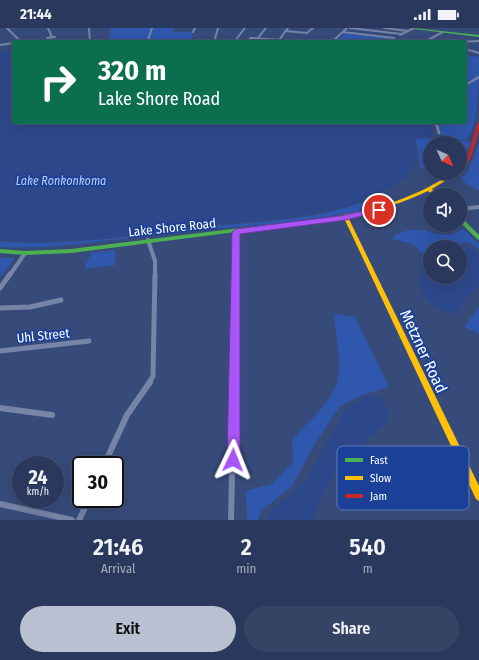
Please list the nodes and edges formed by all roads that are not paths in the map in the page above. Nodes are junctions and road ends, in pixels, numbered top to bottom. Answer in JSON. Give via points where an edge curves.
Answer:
{"nodes":[{"id":1,"x":7,"y":28,"type":"edge"},
{"id":2,"x":48,"y":28,"type":"edge"},
{"id":3,"x":89,"y":28,"type":"edge"},
{"id":4,"x":152,"y":28,"type":"edge"},
{"id":5,"x":195,"y":28,"type":"edge"},
{"id":6,"x":218,"y":28,"type":"edge"},
{"id":7,"x":245,"y":28,"type":"edge"},
{"id":8,"x":266,"y":28,"type":"edge"},
{"id":9,"x":288,"y":28,"type":"edge"},
{"id":10,"x":313,"y":28,"type":"edge"},
{"id":11,"x":347,"y":28,"type":"edge"},
{"id":12,"x":350,"y":28,"type":"edge"},
{"id":13,"x":384,"y":28,"type":"edge"},
{"id":14,"x":412,"y":29,"type":"edge"},
{"id":15,"x":441,"y":30,"type":"edge"},
{"id":16,"x":193,"y":32,"type":"dead end"},
{"id":17,"x":285,"y":32,"type":"junction"},
{"id":18,"x":343,"y":32,"type":"junction"},
{"id":19,"x":401,"y":34,"type":"junction"},
{"id":20,"x":479,"y":36,"type":"edge"},
{"id":21,"x":52,"y":37,"type":"dead end"},
{"id":22,"x":250,"y":38,"type":"dead end"},
{"id":23,"x":258,"y":38,"type":"junction"},
{"id":24,"x":394,"y":38,"type":"junction"},
{"id":25,"x":215,"y":39,"type":"dead end"},
{"id":26,"x":18,"y":40,"type":"edge"},
{"id":27,"x":90,"y":40,"type":"edge"},
{"id":28,"x":148,"y":40,"type":"dead end"},
{"id":29,"x":236,"y":40,"type":"edge"},
{"id":30,"x":279,"y":40,"type":"joint"},
{"id":31,"x":334,"y":40,"type":"edge"},
{"id":32,"x":390,"y":40,"type":"edge"},
{"id":33,"x":427,"y":40,"type":"edge"},
{"id":34,"x":479,"y":41,"type":"edge"},
{"id":35,"x":467,"y":42,"type":"edge"},
{"id":36,"x":12,"y":43,"type":"edge"},
{"id":37,"x":0,"y":45,"type":"edge"},
{"id":38,"x":467,"y":51,"type":"edge"},
{"id":39,"x":479,"y":53,"type":"edge"},
{"id":40,"x":479,"y":77,"type":"edge"},
{"id":41,"x":467,"y":84,"type":"edge"},
{"id":42,"x":479,"y":123,"type":"edge"},
{"id":43,"x":437,"y":124,"type":"edge"},
{"id":44,"x":439,"y":133,"type":"dead end"},
{"id":45,"x":467,"y":161,"type":"edge"},
{"id":46,"x":445,"y":180,"type":"edge"},
{"id":47,"x":433,"y":188,"type":"edge"},
{"id":48,"x":423,"y":193,"type":"edge"},
{"id":49,"x":479,"y":207,"type":"edge"},
{"id":50,"x":467,"y":209,"type":"edge"},
{"id":51,"x":346,"y":217,"type":"junction"},
{"id":52,"x":467,"y":226,"type":"edge"},
{"id":53,"x":236,"y":232,"type":"junction"},
{"id":54,"x":479,"y":238,"type":"edge"},
{"id":55,"x":148,"y":240,"type":"junction"},
{"id":56,"x":0,"y":251,"type":"edge"},
{"id":57,"x":25,"y":254,"type":"junction"},
{"id":58,"x":0,"y":288,"type":"edge"},
{"id":59,"x":61,"y":300,"type":"dead end"},
{"id":60,"x":0,"y":308,"type":"edge"},
{"id":61,"x":88,"y":341,"type":"dead end"},
{"id":62,"x":0,"y":351,"type":"edge"},
{"id":63,"x":0,"y":408,"type":"edge"},
{"id":64,"x":52,"y":415,"type":"dead end"},
{"id":65,"x":455,"y":446,"type":"edge"},
{"id":66,"x":108,"y":456,"type":"edge"},
{"id":67,"x":469,"y":475,"type":"edge"},
{"id":68,"x":479,"y":496,"type":"edge"},
{"id":69,"x":0,"y":504,"type":"edge"},
{"id":70,"x":85,"y":508,"type":"edge"},
{"id":71,"x":72,"y":520,"type":"edge"},
{"id":72,"x":79,"y":520,"type":"edge"},
{"id":73,"x":231,"y":520,"type":"edge"}],
"edges":[{"from":1,"to":26,"type":"street"},
{"from":2,"to":21,"type":"street"},
{"from":3,"to":27,"type":"street"},
{"from":4,"to":28,"type":"street"},
{"from":5,"to":16,"type":"street"},
{"from":6,"to":25,"type":"street"},
{"from":7,"to":29,"type":"street"},
{"from":8,"to":23,"type":"street"},
{"from":9,"to":17,"type":"street"},
{"from":10,"to":17,"type":"street","via":[[307,33]]},
{"from":11,"to":18,"type":"street"},
{"from":12,"to":19,"type":"street"},
{"from":13,"to":14,"type":"street"},
{"from":14,"to":15,"type":"main road"},
{"from":14,"to":19,"type":"street"},
{"from":15,"to":20,"type":"main road"},
{"from":15,"to":33,"type":"street"},
{"from":17,"to":30,"type":"street"},
{"from":18,"to":24,"type":"street"},
{"from":18,"to":31,"type":"street"},
{"from":19,"to":24,"type":"street"},
{"from":22,"to":23,"type":"street"},
{"from":23,"to":30,"type":"street"},
{"from":24,"to":32,"type":"street"},
{"from":34,"to":35,"type":"street"},
{"from":36,"to":37,"type":"street"},
{"from":38,"to":39,"type":"street"},
{"from":40,"to":41,"type":"street"},
{"from":42,"to":45,"type":"main road"},
{"from":43,"to":44,"type":"street"},
{"from":46,"to":47,"type":"main road","name":"Lake Shore Road"},
{"from":48,"to":51,"type":"main road","name":"Lake Shore Road","via":[[394,205]]},
{"from":49,"to":50,"type":"street"},
{"from":51,"to":53,"type":"main road","name":"Lake Shore Road"},
{"from":51,"to":65,"type":"main road","name":"Metzner Road"},
{"from":52,"to":54,"type":"main road"},
{"from":53,"to":55,"type":"main road","name":"Lake Shore Road"},
{"from":53,"to":73,"type":"street"},
{"from":55,"to":57,"type":"main road","name":"Lake Shore Road","via":[[71,251]]},
{"from":55,"to":66,"type":"street","via":[[155,261],[153,376],[127,415]]},
{"from":56,"to":57,"type":"main road","name":"Lake Shore Road"},
{"from":57,"to":58,"type":"street"},
{"from":59,"to":60,"type":"street","via":[[30,307]]},
{"from":61,"to":62,"type":"street","name":"Uhl Street"},
{"from":63,"to":64,"type":"street"},
{"from":67,"to":68,"type":"main road","name":"Metzner Road"},
{"from":69,"to":71,"type":"street"},
{"from":70,"to":72,"type":"street"}]}
